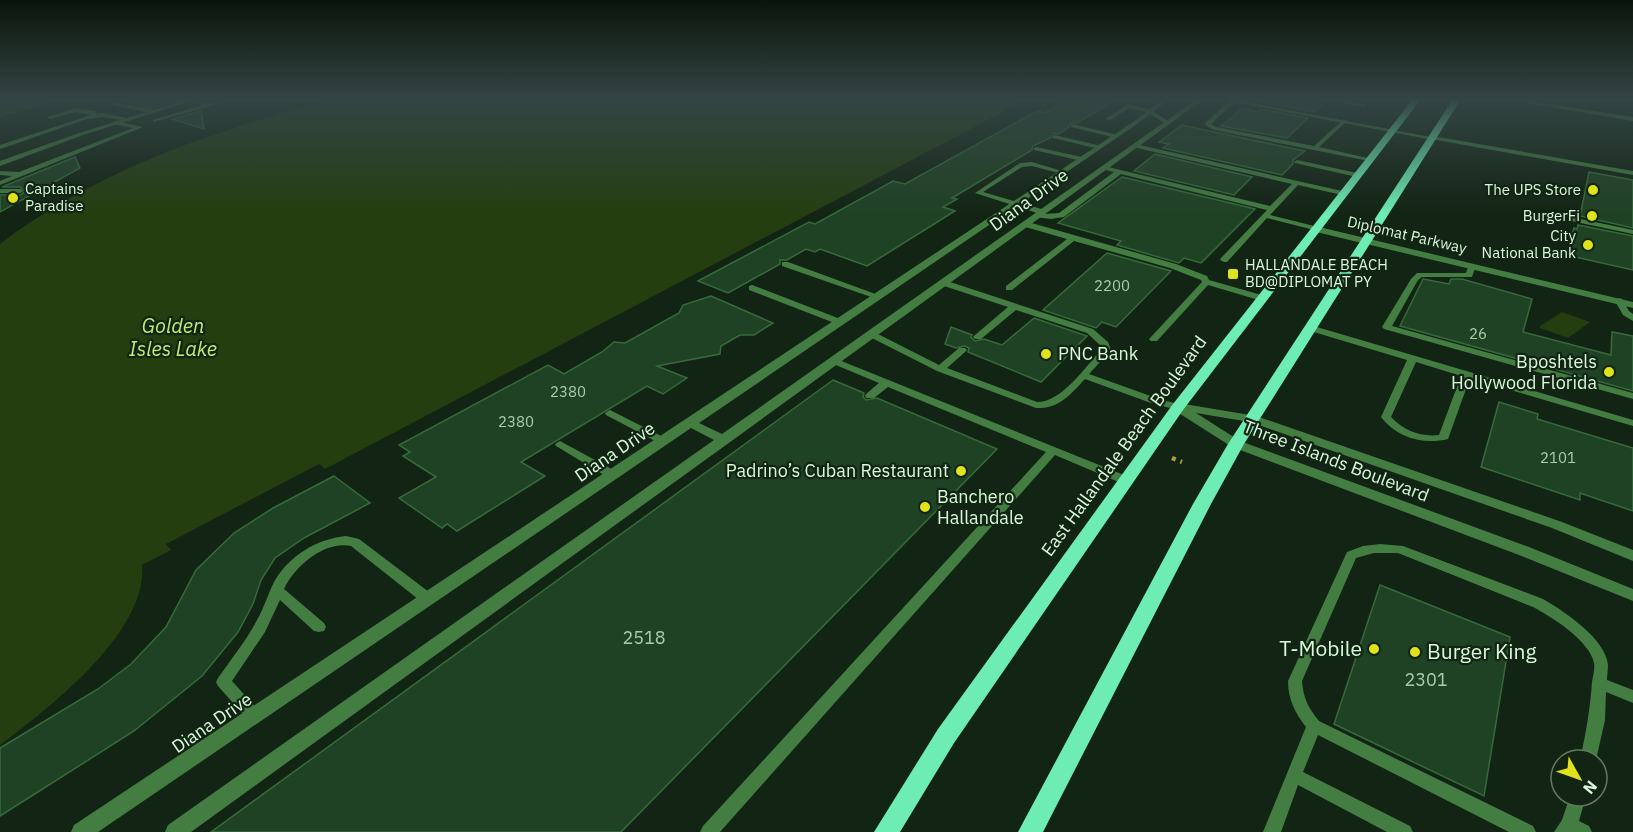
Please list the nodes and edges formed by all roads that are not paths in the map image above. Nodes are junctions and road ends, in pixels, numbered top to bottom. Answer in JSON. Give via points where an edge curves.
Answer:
{"nodes":[{"id":1,"x":27,"y":138,"type":"edge"},
{"id":2,"x":73,"y":138,"type":"edge"},
{"id":3,"x":112,"y":138,"type":"edge"},
{"id":4,"x":1059,"y":138,"type":"edge"},
{"id":5,"x":1113,"y":138,"type":"edge"},
{"id":6,"x":1147,"y":138,"type":"edge"},
{"id":7,"x":1264,"y":138,"type":"edge"},
{"id":8,"x":1326,"y":138,"type":"edge"},
{"id":9,"x":1386,"y":138,"type":"edge"},
{"id":10,"x":1433,"y":138,"type":"joint"},
{"id":11,"x":1135,"y":146,"type":"junction"},
{"id":12,"x":0,"y":147,"type":"edge"},
{"id":13,"x":1099,"y":147,"type":"junction"},
{"id":14,"x":1036,"y":148,"type":"dead end"},
{"id":15,"x":1315,"y":148,"type":"junction"},
{"id":16,"x":1082,"y":159,"type":"junction"},
{"id":17,"x":1369,"y":159,"type":"junction"},
{"id":18,"x":1297,"y":162,"type":"dead end"},
{"id":19,"x":0,"y":164,"type":"edge"},
{"id":20,"x":1104,"y":168,"type":"junction"},
{"id":21,"x":1062,"y":172,"type":"junction"},
{"id":22,"x":1119,"y":172,"type":"junction"},
{"id":23,"x":0,"y":173,"type":"edge"},
{"id":24,"x":1633,"y":173,"type":"edge"},
{"id":25,"x":20,"y":174,"type":"junction"},
{"id":26,"x":1357,"y":175,"type":"junction"},
{"id":27,"x":0,"y":183,"type":"edge"},
{"id":28,"x":1296,"y":183,"type":"junction"},
{"id":29,"x":0,"y":191,"type":"edge"},
{"id":30,"x":20,"y":191,"type":"dead end"},
{"id":31,"x":1342,"y":193,"type":"junction"},
{"id":32,"x":1015,"y":204,"type":"junction"},
{"id":33,"x":1269,"y":212,"type":"junction"},
{"id":34,"x":1040,"y":213,"type":"junction"},
{"id":35,"x":1555,"y":215,"type":"dead end"},
{"id":36,"x":1025,"y":224,"type":"junction"},
{"id":37,"x":1315,"y":229,"type":"junction"},
{"id":38,"x":1633,"y":232,"type":"edge"},
{"id":39,"x":1073,"y":238,"type":"junction"},
{"id":40,"x":1367,"y":240,"type":"junction"},
{"id":41,"x":1224,"y":260,"type":"dead end"},
{"id":42,"x":785,"y":264,"type":"dead end"},
{"id":43,"x":1472,"y":266,"type":"junction"},
{"id":44,"x":944,"y":282,"type":"junction"},
{"id":45,"x":1206,"y":282,"type":"junction"},
{"id":46,"x":752,"y":288,"type":"dead end"},
{"id":47,"x":1009,"y":288,"type":"dead end"},
{"id":48,"x":878,"y":296,"type":"junction"},
{"id":49,"x":1262,"y":298,"type":"junction"},
{"id":50,"x":1618,"y":301,"type":"junction"},
{"id":51,"x":1633,"y":305,"type":"edge"},
{"id":52,"x":1015,"y":306,"type":"junction"},
{"id":53,"x":1633,"y":318,"type":"edge"},
{"id":54,"x":840,"y":322,"type":"junction"},
{"id":55,"x":1310,"y":328,"type":"junction"},
{"id":56,"x":871,"y":334,"type":"junction"},
{"id":57,"x":978,"y":337,"type":"dead end"},
{"id":58,"x":1154,"y":339,"type":"dead end"},
{"id":59,"x":962,"y":350,"type":"dead end"},
{"id":60,"x":1413,"y":358,"type":"junction"},
{"id":61,"x":834,"y":361,"type":"junction"},
{"id":62,"x":940,"y":369,"type":"junction"},
{"id":63,"x":1467,"y":373,"type":"junction"},
{"id":64,"x":1083,"y":375,"type":"junction"},
{"id":65,"x":887,"y":382,"type":"junction"},
{"id":66,"x":870,"y":396,"type":"dead end"},
{"id":67,"x":1633,"y":396,"type":"edge"},
{"id":68,"x":1178,"y":407,"type":"junction"},
{"id":69,"x":610,"y":413,"type":"dead end"},
{"id":70,"x":1251,"y":419,"type":"junction"},
{"id":71,"x":690,"y":423,"type":"junction"},
{"id":72,"x":1633,"y":423,"type":"edge"},
{"id":73,"x":723,"y":439,"type":"junction"},
{"id":74,"x":663,"y":441,"type":"junction"},
{"id":75,"x":560,"y":444,"type":"dead end"},
{"id":76,"x":1236,"y":444,"type":"junction"},
{"id":77,"x":1053,"y":451,"type":"junction"},
{"id":78,"x":613,"y":475,"type":"junction"},
{"id":79,"x":1125,"y":480,"type":"junction"},
{"id":80,"x":1633,"y":556,"type":"edge"},
{"id":81,"x":277,"y":590,"type":"junction"},
{"id":82,"x":1633,"y":595,"type":"edge"},
{"id":83,"x":428,"y":599,"type":"junction"},
{"id":84,"x":320,"y":627,"type":"dead end"},
{"id":85,"x":1600,"y":683,"type":"junction"},
{"id":86,"x":1633,"y":697,"type":"edge"},
{"id":87,"x":254,"y":716,"type":"junction"},
{"id":88,"x":1314,"y":726,"type":"junction"},
{"id":89,"x":1591,"y":748,"type":"edge"},
{"id":90,"x":1294,"y":775,"type":"junction"},
{"id":91,"x":1576,"y":808,"type":"edge"},
{"id":92,"x":1572,"y":830,"type":"edge"},
{"id":93,"x":81,"y":832,"type":"edge"},
{"id":94,"x":175,"y":832,"type":"edge"},
{"id":95,"x":709,"y":832,"type":"edge"},
{"id":96,"x":886,"y":832,"type":"edge"},
{"id":97,"x":1030,"y":832,"type":"edge"},
{"id":98,"x":1272,"y":832,"type":"edge"},
{"id":99,"x":1404,"y":832,"type":"edge"},
{"id":100,"x":1527,"y":832,"type":"edge"}],
"edges":[{"from":1,"to":12,"type":"lane"},
{"from":2,"to":19,"type":"street"},
{"from":3,"to":25,"type":"lane"},
{"from":4,"to":13,"type":"lane"},
{"from":5,"to":13,"type":"street","name":"Diana Drive"},
{"from":6,"to":11,"type":"street","name":"Diana Drive"},
{"from":7,"to":15,"type":"lane"},
{"from":8,"to":15,"type":"lane"},
{"from":9,"to":17,"type":"main road","name":"East Hallandale Beach Boulevard"},
{"from":10,"to":24,"type":"lane"},
{"from":10,"to":40,"type":"main road"},
{"from":11,"to":20,"type":"street","name":"Diana Drive"},
{"from":11,"to":28,"type":"lane"},
{"from":13,"to":16,"type":"street","name":"Diana Drive"},
{"from":14,"to":16,"type":"lane"},
{"from":15,"to":17,"type":"lane"},
{"from":16,"to":21,"type":"street","name":"Diana Drive"},
{"from":17,"to":26,"type":"main road","name":"East Hallandale Beach Boulevard"},
{"from":18,"to":26,"type":"lane"},
{"from":20,"to":22,"type":"lane"},
{"from":20,"to":34,"type":"street","name":"Diana Drive"},
{"from":21,"to":32,"type":"street","name":"Diana Drive"},
{"from":21,"to":32,"type":"lane","via":[[1020,165],[978,193]]},
{"from":22,"to":33,"type":"lane"},
{"from":22,"to":34,"type":"lane","via":[[1061,215]]},
{"from":23,"to":25,"type":"lane"},
{"from":25,"to":27,"type":"lane"},
{"from":26,"to":31,"type":"main road","name":"East Hallandale Beach Boulevard"},
{"from":28,"to":31,"type":"lane"},
{"from":28,"to":33,"type":"lane"},
{"from":29,"to":30,"type":"lane"},
{"from":31,"to":37,"type":"main road","name":"East Hallandale Beach Boulevard"},
{"from":32,"to":34,"type":"lane"},
{"from":32,"to":48,"type":"street","name":"Diana Drive"},
{"from":33,"to":37,"type":"lane"},
{"from":33,"to":41,"type":"lane"},
{"from":34,"to":36,"type":"street","name":"Diana Drive"},
{"from":35,"to":38,"type":"lane"},
{"from":36,"to":39,"type":"lane"},
{"from":36,"to":44,"type":"street","name":"Diana Drive"},
{"from":37,"to":40,"type":"street","name":"Diplomat Parkway"},
{"from":37,"to":49,"type":"main road","name":"East Hallandale Beach Boulevard"},
{"from":39,"to":45,"type":"lane","via":[[1173,266],[1197,274]]},
{"from":39,"to":47,"type":"lane"},
{"from":40,"to":43,"type":"street","name":"Diplomat Parkway"},
{"from":40,"to":55,"type":"main road"},
{"from":42,"to":48,"type":"lane"},
{"from":43,"to":50,"type":"street","name":"Diplomat Parkway"},
{"from":43,"to":67,"type":"lane","via":[[1469,274],[1420,275],[1388,327]]},
{"from":44,"to":52,"type":"lane"},
{"from":44,"to":56,"type":"street","name":"Diana Drive"},
{"from":45,"to":49,"type":"lane"},
{"from":45,"to":58,"type":"lane"},
{"from":46,"to":54,"type":"lane"},
{"from":48,"to":54,"type":"street","name":"Diana Drive"},
{"from":49,"to":68,"type":"main road","name":"East Hallandale Beach Boulevard"},
{"from":50,"to":51,"type":"street","name":"Diplomat Parkway"},
{"from":50,"to":53,"type":"lane"},
{"from":52,"to":57,"type":"lane"},
{"from":52,"to":64,"type":"lane","via":[[1100,337],[1106,350]]},
{"from":54,"to":71,"type":"street","name":"Diana Drive"},
{"from":55,"to":60,"type":"lane"},
{"from":55,"to":70,"type":"main road"},
{"from":56,"to":61,"type":"street","name":"Diana Drive"},
{"from":56,"to":62,"type":"lane"},
{"from":59,"to":62,"type":"lane"},
{"from":60,"to":63,"type":"lane"},
{"from":60,"to":63,"type":"lane","via":[[1386,417],[1401,430],[1425,438],[1444,437]]},
{"from":61,"to":65,"type":"lane"},
{"from":61,"to":73,"type":"street","name":"Diana Drive"},
{"from":62,"to":64,"type":"lane","via":[[1047,406],[1055,404]]},
{"from":63,"to":72,"type":"lane"},
{"from":64,"to":68,"type":"lane"},
{"from":65,"to":66,"type":"lane"},
{"from":65,"to":77,"type":"lane"},
{"from":68,"to":70,"type":"street","name":"Three Islands Boulevard"},
{"from":68,"to":76,"type":"street","name":"Three Islands Boulevard"},
{"from":68,"to":79,"type":"main road","name":"East Hallandale Beach Boulevard"},
{"from":69,"to":74,"type":"lane"},
{"from":70,"to":76,"type":"main road"},
{"from":70,"to":80,"type":"street","name":"Three Islands Boulevard","via":[[1557,525]]},
{"from":71,"to":73,"type":"street"},
{"from":71,"to":74,"type":"street","name":"Diana Drive"},
{"from":73,"to":94,"type":"street","name":"Diana Drive"},
{"from":74,"to":78,"type":"street","name":"Diana Drive"},
{"from":75,"to":78,"type":"lane"},
{"from":76,"to":82,"type":"street","name":"Three Islands Boulevard","via":[[1524,550]]},
{"from":76,"to":97,"type":"main road"},
{"from":77,"to":79,"type":"lane"},
{"from":77,"to":95,"type":"lane"},
{"from":78,"to":83,"type":"street","name":"Diana Drive"},
{"from":79,"to":96,"type":"main road","name":"East Hallandale Beach Boulevard","via":[[946,736]]},
{"from":81,"to":83,"type":"lane","via":[[285,575],[315,550],[346,539]]},
{"from":81,"to":84,"type":"lane"},
{"from":81,"to":87,"type":"lane","via":[[269,613],[223,682]]},
{"from":83,"to":87,"type":"street","name":"Diana Drive"},
{"from":85,"to":86,"type":"lane"},
{"from":85,"to":88,"type":"lane","via":[[1601,663],[1593,646],[1556,613],[1399,549],[1364,550],[1351,555],[1295,681],[1301,710]]},
{"from":85,"to":89,"type":"lane"},
{"from":87,"to":93,"type":"street","name":"Diana Drive"},
{"from":88,"to":90,"type":"lane"},
{"from":88,"to":100,"type":"lane"},
{"from":90,"to":98,"type":"lane"},
{"from":90,"to":99,"type":"lane"},
{"from":91,"to":92,"type":"lane"}]}
